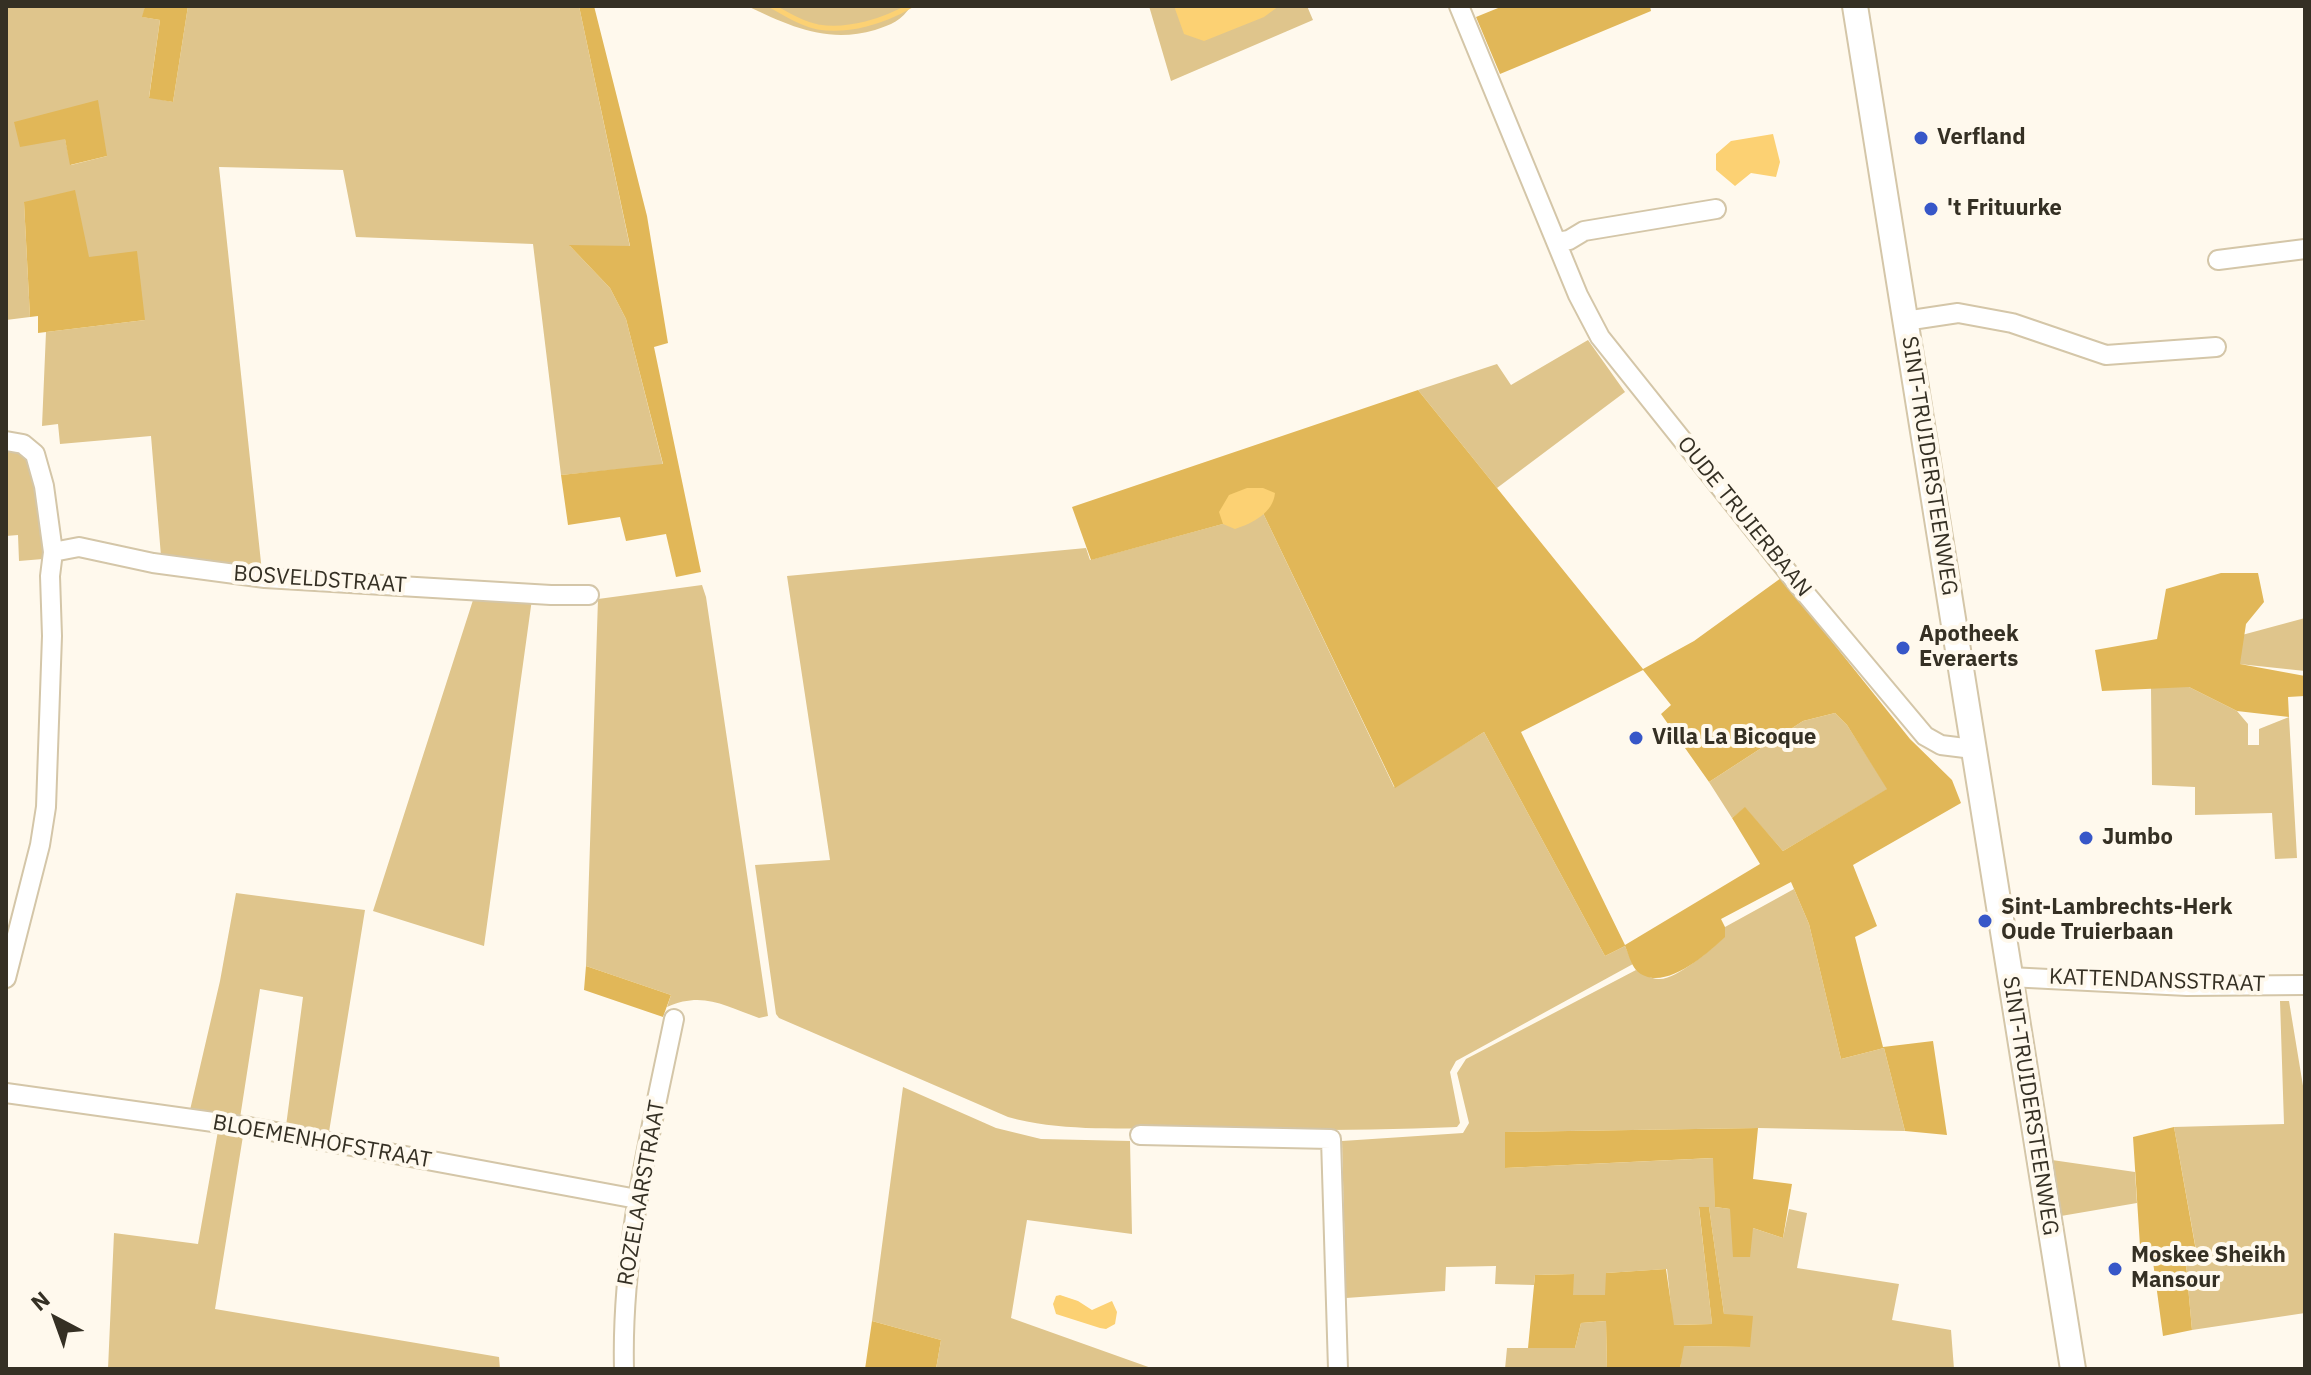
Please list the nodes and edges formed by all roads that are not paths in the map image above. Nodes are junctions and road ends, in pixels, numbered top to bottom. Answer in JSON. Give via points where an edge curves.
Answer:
{"nodes":[{"id":1,"x":1459,"y":6,"type":"edge"},
{"id":2,"x":1855,"y":6,"type":"edge"},
{"id":3,"x":1716,"y":209,"type":"dead end"},
{"id":4,"x":1557,"y":242,"type":"junction"},
{"id":5,"x":2305,"y":249,"type":"edge"},
{"id":6,"x":2218,"y":260,"type":"dead end"},
{"id":7,"x":1905,"y":321,"type":"junction"},
{"id":8,"x":2216,"y":347,"type":"dead end"},
{"id":9,"x":6,"y":441,"type":"edge"},
{"id":10,"x":53,"y":552,"type":"junction"},
{"id":11,"x":589,"y":595,"type":"dead end"},
{"id":12,"x":1973,"y":749,"type":"junction"},
{"id":13,"x":2009,"y":977,"type":"junction"},
{"id":14,"x":6,"y":978,"type":"edge"},
{"id":15,"x":2305,"y":985,"type":"edge"},
{"id":16,"x":674,"y":1019,"type":"dead end"},
{"id":17,"x":6,"y":1093,"type":"edge"},
{"id":18,"x":1140,"y":1135,"type":"dead end"},
{"id":19,"x":637,"y":1199,"type":"junction"},
{"id":20,"x":624,"y":1369,"type":"edge"},
{"id":21,"x":1338,"y":1369,"type":"edge"},
{"id":22,"x":2073,"y":1369,"type":"edge"}],
"edges":[{"from":1,"to":4,"type":"street","name":"OUDE TRUIERBAAN"},
{"from":2,"to":7,"type":"main road","name":"SINT-TRUIDERSTEENWEG"},
{"from":3,"to":4,"type":"street","via":[[1584,231]]},
{"from":4,"to":12,"type":"street","name":"OUDE TRUIERBAAN","via":[[1600,337],[1805,593],[1925,736],[1941,745]]},
{"from":5,"to":6,"type":"street"},
{"from":7,"to":8,"type":"street","name":"SINT-TRUIDERSTEENWEG","via":[[1958,313],[2012,323],[2106,355]]},
{"from":7,"to":12,"type":"main road","name":"SINT-TRUIDERSTEENWEG"},
{"from":9,"to":10,"type":"street","via":[[23,444],[35,454]]},
{"from":10,"to":11,"type":"street","name":"BOSVELDSTRAAT","via":[[79,547],[265,578]]},
{"from":10,"to":14,"type":"street","via":[[46,807]]},
{"from":12,"to":13,"type":"main road","name":"SINT-TRUIDERSTEENWEG"},
{"from":13,"to":15,"type":"street","name":"KATTENDANSSTRAAT","via":[[2187,986]]},
{"from":13,"to":22,"type":"main road","name":"SINT-TRUIDERSTEENWEG"},
{"from":16,"to":19,"type":"street","name":"ROZELAARSTRAAT"},
{"from":17,"to":19,"type":"street","name":"BLOEMENHOFSTRAAT","via":[[249,1127]]},
{"from":18,"to":21,"type":"street","via":[[1331,1139]]},
{"from":19,"to":20,"type":"street","name":"ROZELAARSTRAAT","via":[[622,1317]]}]}
